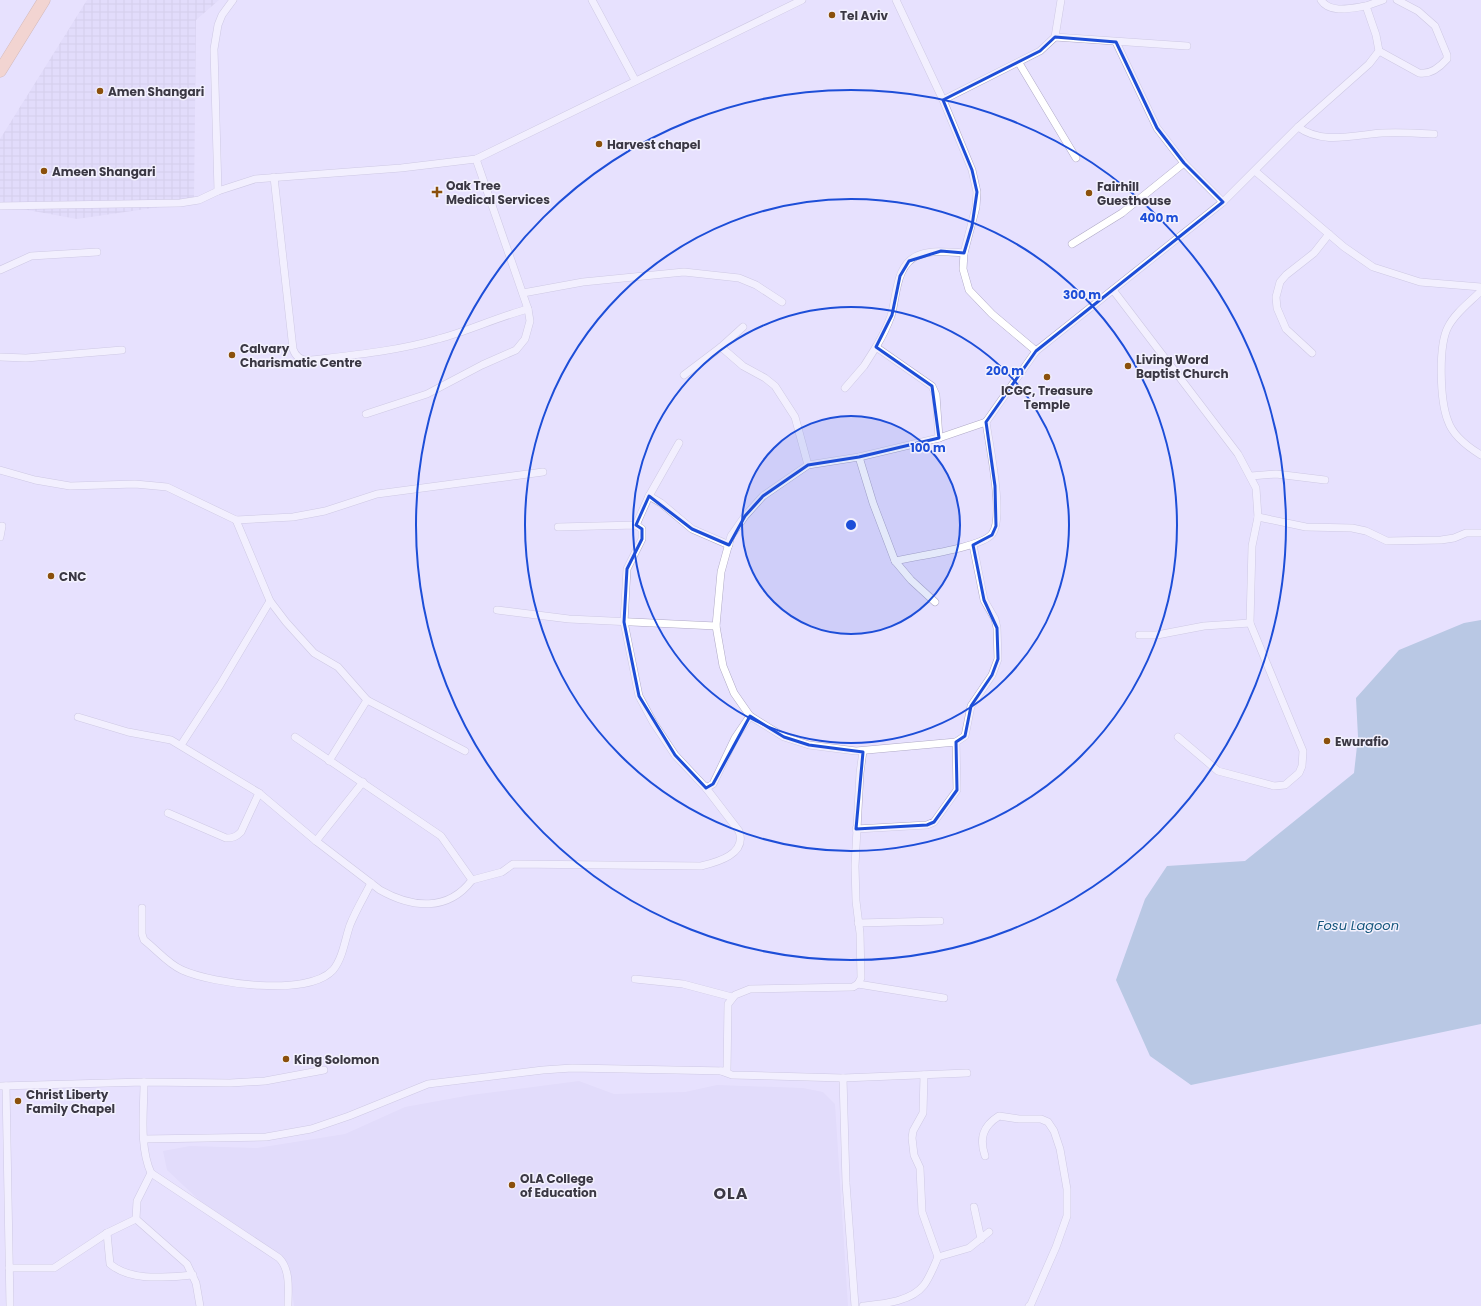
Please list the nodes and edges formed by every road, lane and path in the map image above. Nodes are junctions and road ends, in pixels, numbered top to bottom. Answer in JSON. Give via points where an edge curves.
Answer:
{"nodes":[{"id":1,"x":44,"y":0,"type":"edge"},
{"id":2,"x":233,"y":0,"type":"edge"},
{"id":3,"x":592,"y":0,"type":"edge"},
{"id":4,"x":802,"y":0,"type":"edge"},
{"id":5,"x":896,"y":0,"type":"edge"},
{"id":6,"x":1061,"y":0,"type":"edge"},
{"id":7,"x":1321,"y":0,"type":"edge"},
{"id":8,"x":1383,"y":0,"type":"edge"},
{"id":9,"x":1397,"y":0,"type":"edge"},
{"id":10,"x":1366,"y":6,"type":"junction"},
{"id":11,"x":1055,"y":37,"type":"junction"},
{"id":12,"x":1116,"y":42,"type":"junction"},
{"id":13,"x":1187,"y":46,"type":"dead end"},
{"id":14,"x":1379,"y":51,"type":"junction"},
{"id":15,"x":1019,"y":63,"type":"junction"},
{"id":16,"x":0,"y":71,"type":"edge"},
{"id":17,"x":636,"y":80,"type":"junction"},
{"id":18,"x":943,"y":100,"type":"junction"},
{"id":19,"x":1298,"y":127,"type":"junction"},
{"id":20,"x":1434,"y":134,"type":"dead end"},
{"id":21,"x":1076,"y":158,"type":"dead end"},
{"id":22,"x":476,"y":159,"type":"junction"},
{"id":23,"x":1184,"y":163,"type":"junction"},
{"id":24,"x":1255,"y":172,"type":"junction"},
{"id":25,"x":274,"y":177,"type":"junction"},
{"id":26,"x":218,"y":191,"type":"junction"},
{"id":27,"x":1224,"y":202,"type":"junction"},
{"id":28,"x":0,"y":206,"type":"edge"},
{"id":29,"x":1329,"y":234,"type":"junction"},
{"id":30,"x":1072,"y":244,"type":"dead end"},
{"id":31,"x":97,"y":252,"type":"dead end"},
{"id":32,"x":964,"y":253,"type":"junction"},
{"id":33,"x":0,"y":270,"type":"edge"},
{"id":34,"x":1481,"y":287,"type":"edge"},
{"id":35,"x":1113,"y":290,"type":"junction"},
{"id":36,"x":1481,"y":291,"type":"edge"},
{"id":37,"x":524,"y":293,"type":"junction"},
{"id":38,"x":782,"y":302,"type":"dead end"},
{"id":39,"x":528,"y":309,"type":"junction"},
{"id":40,"x":743,"y":326,"type":"dead end"},
{"id":41,"x":721,"y":347,"type":"junction"},
{"id":42,"x":876,"y":347,"type":"junction"},
{"id":43,"x":122,"y":350,"type":"dead end"},
{"id":44,"x":1036,"y":351,"type":"junction"},
{"id":45,"x":1312,"y":353,"type":"dead end"},
{"id":46,"x":0,"y":357,"type":"edge"},
{"id":47,"x":684,"y":375,"type":"dead end"},
{"id":48,"x":845,"y":388,"type":"dead end"},
{"id":49,"x":366,"y":414,"type":"dead end"},
{"id":50,"x":986,"y":422,"type":"junction"},
{"id":51,"x":939,"y":438,"type":"junction"},
{"id":52,"x":679,"y":443,"type":"dead end"},
{"id":53,"x":1481,"y":455,"type":"edge"},
{"id":54,"x":859,"y":457,"type":"junction"},
{"id":55,"x":808,"y":465,"type":"junction"},
{"id":56,"x":0,"y":470,"type":"edge"},
{"id":57,"x":543,"y":472,"type":"dead end"},
{"id":58,"x":1250,"y":476,"type":"junction"},
{"id":59,"x":1326,"y":480,"type":"dead end"},
{"id":60,"x":649,"y":496,"type":"junction"},
{"id":61,"x":1258,"y":517,"type":"junction"},
{"id":62,"x":236,"y":520,"type":"junction"},
{"id":63,"x":636,"y":525,"type":"junction"},
{"id":64,"x":2,"y":526,"type":"dead end"},
{"id":65,"x":558,"y":527,"type":"dead end"},
{"id":66,"x":1481,"y":533,"type":"edge"},
{"id":67,"x":0,"y":537,"type":"edge"},
{"id":68,"x":729,"y":545,"type":"junction"},
{"id":69,"x":973,"y":545,"type":"junction"},
{"id":70,"x":895,"y":561,"type":"junction"},
{"id":71,"x":270,"y":601,"type":"junction"},
{"id":72,"x":935,"y":602,"type":"dead end"},
{"id":73,"x":497,"y":610,"type":"dead end"},
{"id":74,"x":624,"y":622,"type":"junction"},
{"id":75,"x":1250,"y":623,"type":"junction"},
{"id":76,"x":716,"y":626,"type":"junction"},
{"id":77,"x":1139,"y":635,"type":"dead end"},
{"id":78,"x":367,"y":700,"type":"junction"},
{"id":79,"x":750,"y":716,"type":"junction"},
{"id":80,"x":78,"y":718,"type":"dead end"},
{"id":81,"x":295,"y":737,"type":"dead end"},
{"id":82,"x":1178,"y":737,"type":"dead end"},
{"id":83,"x":956,"y":742,"type":"junction"},
{"id":84,"x":181,"y":745,"type":"junction"},
{"id":85,"x":464,"y":751,"type":"dead end"},
{"id":86,"x":863,"y":751,"type":"junction"},
{"id":87,"x":329,"y":761,"type":"junction"},
{"id":88,"x":363,"y":782,"type":"junction"},
{"id":89,"x":706,"y":788,"type":"junction"},
{"id":90,"x":259,"y":793,"type":"junction"},
{"id":91,"x":168,"y":813,"type":"dead end"},
{"id":92,"x":856,"y":829,"type":"junction"},
{"id":93,"x":316,"y":841,"type":"junction"},
{"id":94,"x":472,"y":880,"type":"junction"},
{"id":95,"x":371,"y":883,"type":"junction"},
{"id":96,"x":142,"y":908,"type":"dead end"},
{"id":97,"x":940,"y":921,"type":"dead end"},
{"id":98,"x":858,"y":923,"type":"junction"},
{"id":99,"x":635,"y":979,"type":"dead end"},
{"id":100,"x":858,"y":984,"type":"junction"},
{"id":101,"x":732,"y":997,"type":"junction"},
{"id":102,"x":944,"y":998,"type":"dead end"},
{"id":103,"x":324,"y":1070,"type":"dead end"},
{"id":104,"x":721,"y":1071,"type":"junction"},
{"id":105,"x":967,"y":1073,"type":"dead end"},
{"id":106,"x":924,"y":1075,"type":"junction"},
{"id":107,"x":843,"y":1078,"type":"junction"},
{"id":108,"x":144,"y":1082,"type":"junction"},
{"id":109,"x":3,"y":1086,"type":"edge"},
{"id":110,"x":144,"y":1139,"type":"junction"},
{"id":111,"x":985,"y":1156,"type":"dead end"},
{"id":112,"x":151,"y":1173,"type":"junction"},
{"id":113,"x":974,"y":1207,"type":"dead end"},
{"id":114,"x":136,"y":1219,"type":"junction"},
{"id":115,"x":989,"y":1232,"type":"dead end"},
{"id":116,"x":107,"y":1233,"type":"junction"},
{"id":117,"x":981,"y":1240,"type":"junction"},
{"id":118,"x":938,"y":1258,"type":"junction"},
{"id":119,"x":9,"y":1268,"type":"junction"},
{"id":120,"x":193,"y":1275,"type":"junction"},
{"id":121,"x":1032,"y":1305,"type":"edge"},
{"id":122,"x":10,"y":1306,"type":"edge"},
{"id":123,"x":200,"y":1306,"type":"edge"},
{"id":124,"x":288,"y":1306,"type":"edge"},
{"id":125,"x":855,"y":1306,"type":"edge"},
{"id":126,"x":863,"y":1306,"type":"edge"}],
"edges":[{"from":1,"to":16,"type":"highway"},
{"from":2,"to":26,"type":"street","via":[[218,25],[214,49]]},
{"from":3,"to":17,"type":"street"},
{"from":4,"to":17,"type":"street"},
{"from":5,"to":18,"type":"street"},
{"from":6,"to":11,"type":"street"},
{"from":7,"to":10,"type":"street","via":[[1335,9]]},
{"from":8,"to":10,"type":"street"},
{"from":9,"to":14,"type":"street","via":[[1418,11],[1434,26],[1447,59],[1425,74]]},
{"from":10,"to":14,"type":"street"},
{"from":11,"to":12,"type":"street"},
{"from":11,"to":15,"type":"street"},
{"from":12,"to":13,"type":"street"},
{"from":12,"to":23,"type":"street","via":[[1157,128]]},
{"from":14,"to":19,"type":"street","via":[[1369,64]]},
{"from":15,"to":18,"type":"street"},
{"from":15,"to":21,"type":"street"},
{"from":17,"to":22,"type":"street"},
{"from":18,"to":32,"type":"street","via":[[972,170],[977,192],[972,226]]},
{"from":19,"to":20,"type":"street","via":[[1308,134],[1327,138],[1381,133]]},
{"from":19,"to":24,"type":"street"},
{"from":22,"to":25,"type":"street","via":[[401,168]]},
{"from":22,"to":37,"type":"street"},
{"from":23,"to":27,"type":"street"},
{"from":23,"to":30,"type":"street","via":[[1122,213]]},
{"from":24,"to":27,"type":"street"},
{"from":24,"to":29,"type":"street"},
{"from":25,"to":26,"type":"street","via":[[255,179]]},
{"from":25,"to":39,"type":"street","via":[[293,349],[299,359],[304,361],[399,348],[438,339]]},
{"from":26,"to":28,"type":"street","via":[[199,200],[166,205]]},
{"from":27,"to":35,"type":"street"},
{"from":29,"to":34,"type":"street","via":[[1373,267],[1404,278],[1420,282]]},
{"from":29,"to":45,"type":"street","via":[[1314,253],[1283,278],[1276,297],[1277,308],[1286,329]]},
{"from":31,"to":33,"type":"street","via":[[31,256]]},
{"from":32,"to":42,"type":"street","via":[[941,251],[919,255],[909,261],[900,276],[892,315]]},
{"from":32,"to":44,"type":"street","via":[[963,269],[969,290],[992,314]]},
{"from":35,"to":44,"type":"street"},
{"from":35,"to":58,"type":"street","via":[[1238,454]]},
{"from":36,"to":53,"type":"street","via":[[1458,313],[1448,327],[1444,344],[1442,381],[1448,421],[1461,441]]},
{"from":37,"to":38,"type":"street","via":[[583,282],[684,272],[739,278],[756,285]]},
{"from":37,"to":39,"type":"street"},
{"from":39,"to":49,"type":"street","via":[[530,322],[525,339],[516,350],[428,394]]},
{"from":40,"to":41,"type":"street"},
{"from":41,"to":47,"type":"street"},
{"from":41,"to":55,"type":"street","via":[[743,366],[775,386],[795,417]]},
{"from":42,"to":48,"type":"street"},
{"from":42,"to":51,"type":"street","via":[[932,386],[936,396]]},
{"from":43,"to":46,"type":"street","via":[[26,358]]},
{"from":44,"to":50,"type":"street"},
{"from":50,"to":51,"type":"street"},
{"from":50,"to":69,"type":"street","via":[[996,486],[996,526],[992,534]]},
{"from":51,"to":54,"type":"street"},
{"from":52,"to":60,"type":"street"},
{"from":54,"to":55,"type":"street"},
{"from":54,"to":70,"type":"street"},
{"from":55,"to":68,"type":"street","via":[[763,496],[731,536]]},
{"from":56,"to":62,"type":"street","via":[[70,486],[135,484],[167,487]]},
{"from":57,"to":62,"type":"street","via":[[377,494],[325,511],[293,517]]},
{"from":58,"to":59,"type":"street","via":[[1276,474]]},
{"from":58,"to":61,"type":"street","via":[[1256,488]]},
{"from":60,"to":63,"type":"street"},
{"from":60,"to":68,"type":"street","via":[[692,529]]},
{"from":61,"to":66,"type":"street","via":[[1306,527],[1352,528],[1366,531],[1387,541],[1442,540],[1466,533]]},
{"from":61,"to":75,"type":"street","via":[[1252,546]]},
{"from":62,"to":71,"type":"street"},
{"from":63,"to":65,"type":"street"},
{"from":63,"to":74,"type":"street","via":[[642,529],[642,538],[627,569]]},
{"from":64,"to":67,"type":"street"},
{"from":68,"to":76,"type":"street","via":[[721,572]]},
{"from":69,"to":70,"type":"street"},
{"from":69,"to":83,"type":"street","via":[[984,600],[997,628],[998,659],[992,675],[971,706],[965,736]]},
{"from":70,"to":72,"type":"street"},
{"from":71,"to":78,"type":"street","via":[[314,653],[338,667]]},
{"from":71,"to":84,"type":"street"},
{"from":73,"to":74,"type":"street","via":[[569,619]]},
{"from":74,"to":76,"type":"street"},
{"from":74,"to":89,"type":"street","via":[[639,696],[652,722],[675,755]]},
{"from":75,"to":77,"type":"street"},
{"from":75,"to":82,"type":"street","via":[[1303,752],[1299,773],[1285,785],[1274,786],[1218,771]]},
{"from":76,"to":79,"type":"street","via":[[723,666],[734,693]]},
{"from":78,"to":85,"type":"street"},
{"from":78,"to":87,"type":"street"},
{"from":79,"to":86,"type":"street","via":[[784,737],[809,745]]},
{"from":79,"to":89,"type":"street","via":[[735,738],[713,784]]},
{"from":80,"to":84,"type":"street","via":[[128,732],[171,740]]},
{"from":81,"to":87,"type":"street"},
{"from":83,"to":86,"type":"street"},
{"from":83,"to":92,"type":"street","via":[[957,790],[934,822],[927,825]]},
{"from":84,"to":90,"type":"street"},
{"from":86,"to":92,"type":"street"},
{"from":87,"to":88,"type":"street"},
{"from":88,"to":93,"type":"street"},
{"from":88,"to":94,"type":"street","via":[[441,836]]},
{"from":89,"to":94,"type":"street","via":[[739,831],[742,839],[739,847],[731,854],[714,863],[701,866],[514,864],[502,872]]},
{"from":90,"to":91,"type":"street","via":[[241,832],[231,838]]},
{"from":90,"to":93,"type":"street"},
{"from":92,"to":98,"type":"street"},
{"from":93,"to":95,"type":"street"},
{"from":94,"to":95,"type":"street","via":[[459,894],[445,902],[433,904],[416,903],[390,895]]},
{"from":95,"to":96,"type":"street","via":[[331,972],[308,982],[276,986],[220,980],[181,970],[144,940]]},
{"from":97,"to":98,"type":"street"},
{"from":98,"to":100,"type":"street","via":[[861,978]]},
{"from":99,"to":101,"type":"street","via":[[705,988]]},
{"from":100,"to":101,"type":"street","via":[[853,987],[750,989]]},
{"from":100,"to":102,"type":"street"},
{"from":101,"to":104,"type":"street","via":[[728,1004],[727,1071]]},
{"from":103,"to":108,"type":"street","via":[[265,1081]]},
{"from":104,"to":107,"type":"street","via":[[732,1075]]},
{"from":104,"to":110,"type":"street","via":[[572,1068],[543,1070],[428,1084],[349,1116],[285,1135],[251,1138]]},
{"from":105,"to":106,"type":"street"},
{"from":106,"to":107,"type":"street"},
{"from":106,"to":118,"type":"street","via":[[923,1113],[912,1138],[914,1155],[920,1168],[922,1212]]},
{"from":107,"to":125,"type":"street","via":[[846,1183]]},
{"from":108,"to":109,"type":"street"},
{"from":108,"to":110,"type":"street"},
{"from":109,"to":119,"type":"street"},
{"from":110,"to":112,"type":"street"},
{"from":111,"to":121,"type":"street","via":[[981,1145],[983,1131],[999,1116],[1048,1122],[1060,1149],[1067,1188],[1067,1216]]},
{"from":112,"to":114,"type":"street","via":[[137,1201]]},
{"from":112,"to":124,"type":"street","via":[[280,1258],[287,1277]]},
{"from":113,"to":117,"type":"street"},
{"from":114,"to":116,"type":"street"},
{"from":114,"to":120,"type":"street","via":[[187,1264]]},
{"from":115,"to":117,"type":"street"},
{"from":116,"to":119,"type":"street","via":[[54,1268]]},
{"from":116,"to":120,"type":"street","via":[[110,1264],[114,1267],[143,1276]]},
{"from":117,"to":118,"type":"street","via":[[968,1248]]},
{"from":118,"to":126,"type":"street","via":[[925,1284],[916,1292],[906,1298]]},
{"from":119,"to":122,"type":"street"},
{"from":120,"to":123,"type":"street"}]}
